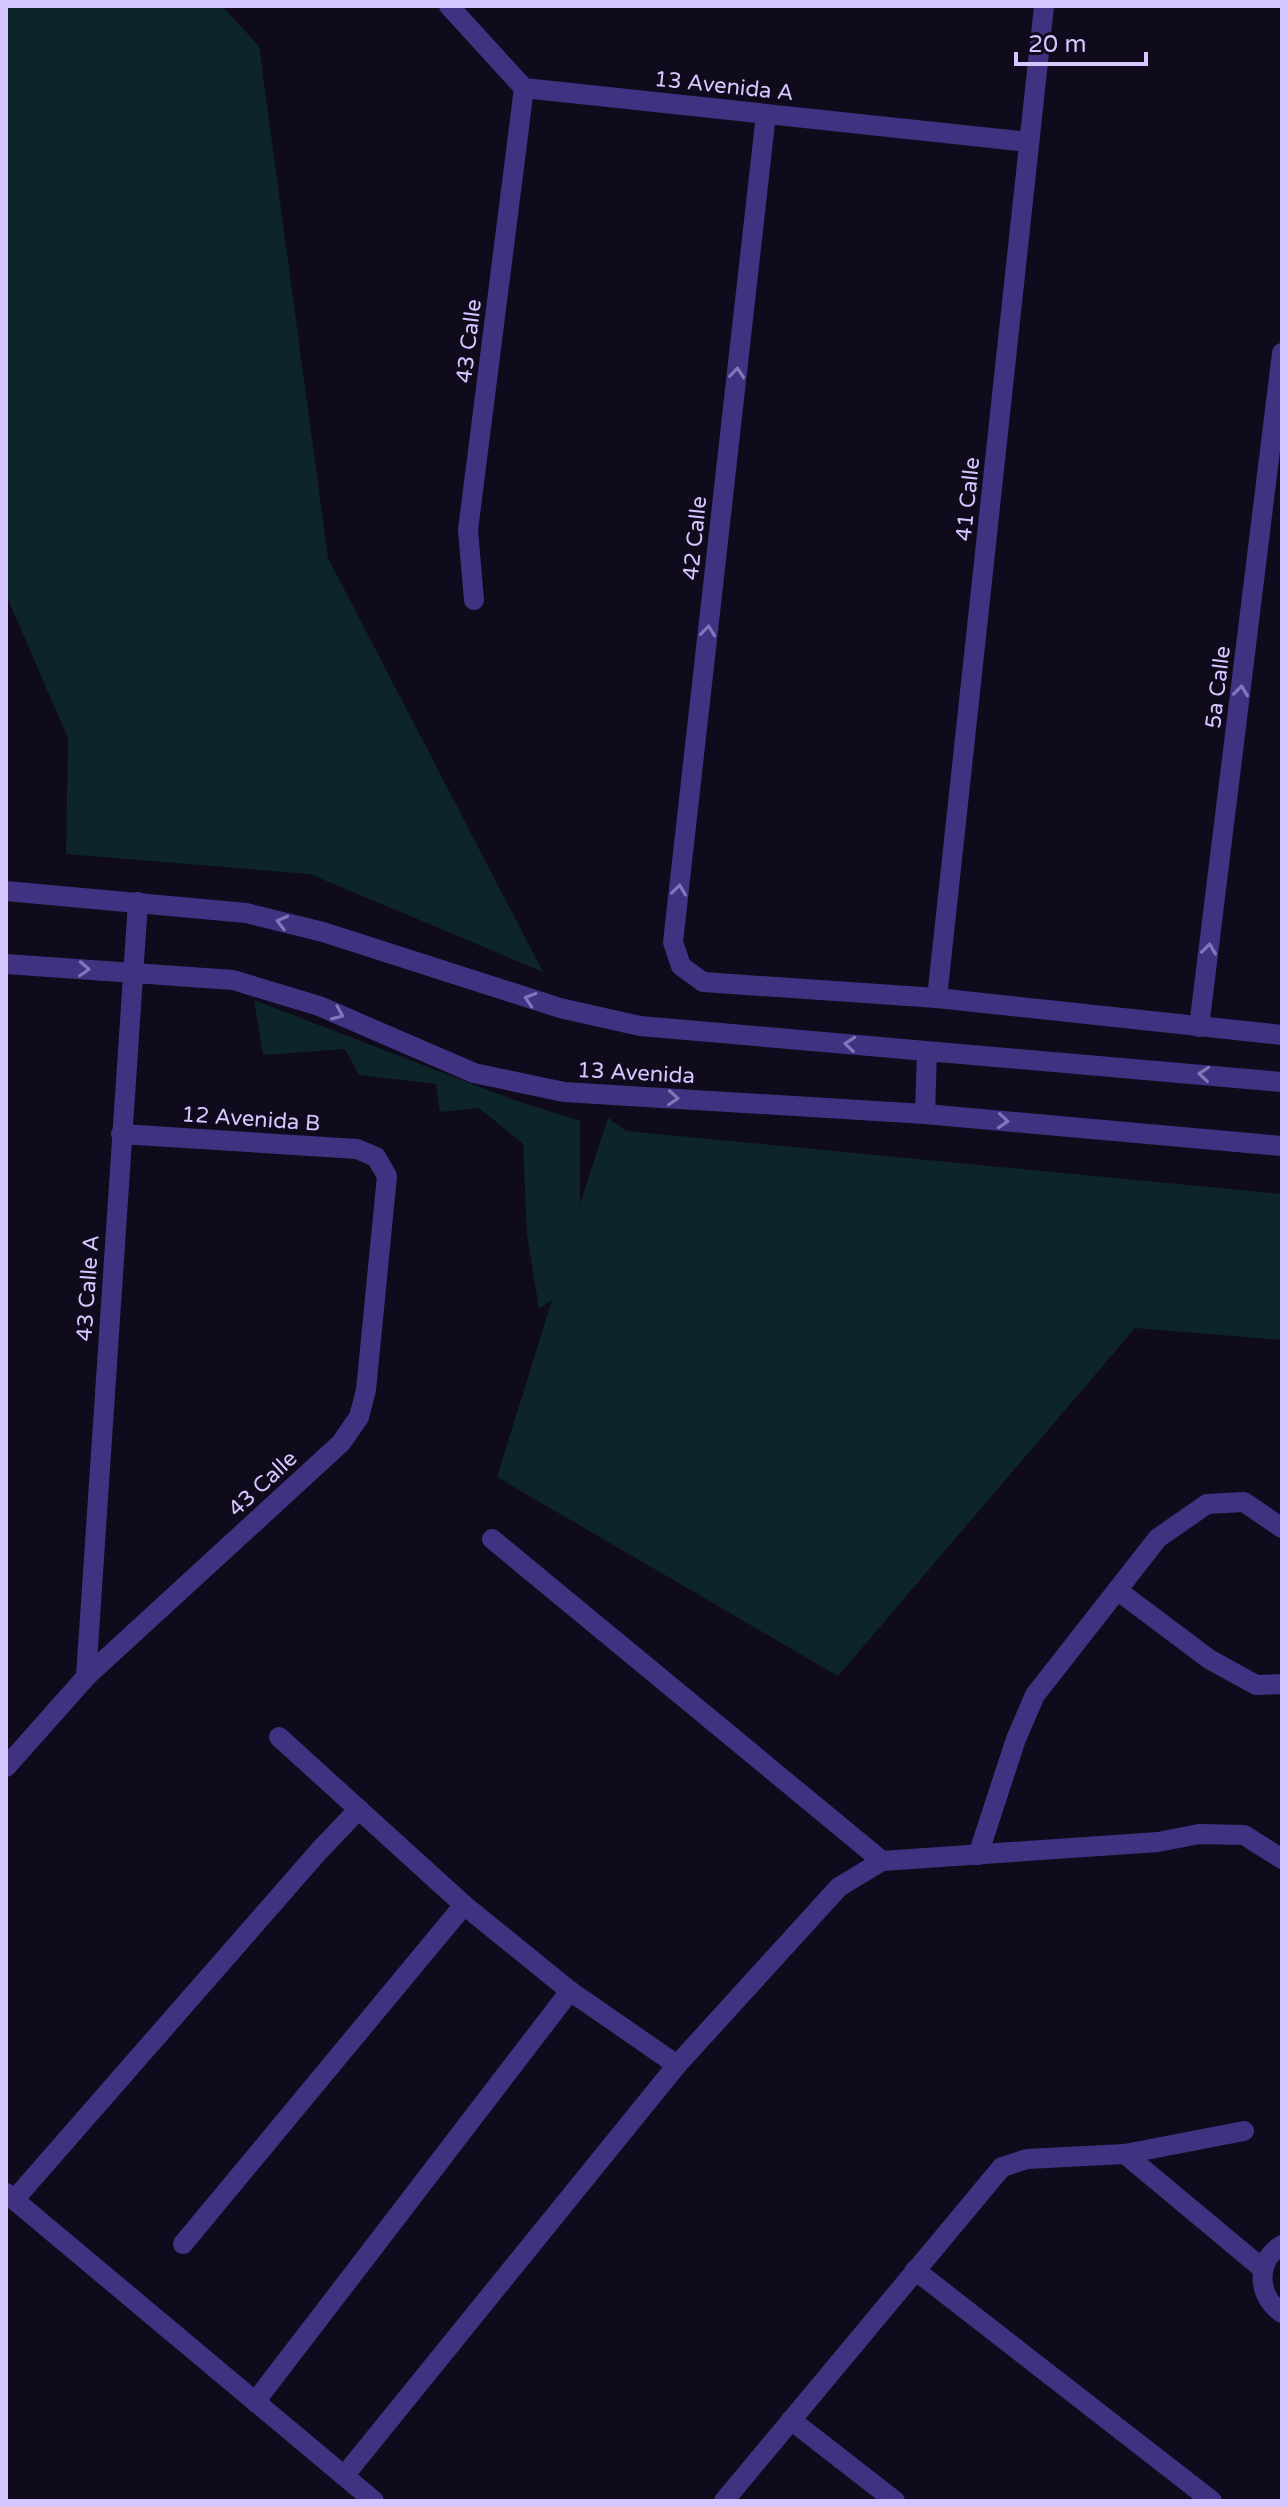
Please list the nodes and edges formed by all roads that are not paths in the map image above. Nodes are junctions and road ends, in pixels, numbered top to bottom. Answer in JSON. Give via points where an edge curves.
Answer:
{"nodes":[{"id":1,"x":449,"y":6,"type":"edge"},
{"id":2,"x":1044,"y":6,"type":"edge"},
{"id":3,"x":524,"y":88,"type":"junction"},
{"id":4,"x":766,"y":114,"type":"junction"},
{"id":5,"x":1029,"y":142,"type":"junction"},
{"id":6,"x":1282,"y":353,"type":"edge"},
{"id":7,"x":474,"y":600,"type":"dead end"},
{"id":8,"x":6,"y":891,"type":"edge"},
{"id":9,"x":138,"y":902,"type":"junction"},
{"id":10,"x":6,"y":964,"type":"edge"},
{"id":11,"x":131,"y":972,"type":"junction"},
{"id":12,"x":937,"y":998,"type":"junction"},
{"id":13,"x":1199,"y":1027,"type":"junction"},
{"id":14,"x":1282,"y":1035,"type":"edge"},
{"id":15,"x":927,"y":1051,"type":"junction"},
{"id":16,"x":1282,"y":1082,"type":"edge"},
{"id":17,"x":925,"y":1114,"type":"junction"},
{"id":18,"x":121,"y":1134,"type":"junction"},
{"id":19,"x":1282,"y":1146,"type":"edge"},
{"id":20,"x":376,"y":1157,"type":"joint"},
{"id":21,"x":1282,"y":1528,"type":"edge"},
{"id":22,"x":492,"y":1539,"type":"dead end"},
{"id":23,"x":1117,"y":1590,"type":"junction"},
{"id":24,"x":86,"y":1677,"type":"junction"},
{"id":25,"x":1282,"y":1684,"type":"edge"},
{"id":26,"x":279,"y":1737,"type":"dead end"},
{"id":27,"x":6,"y":1767,"type":"edge"},
{"id":28,"x":359,"y":1809,"type":"junction"},
{"id":29,"x":978,"y":1855,"type":"junction"},
{"id":30,"x":1282,"y":1859,"type":"edge"},
{"id":31,"x":882,"y":1861,"type":"junction"},
{"id":32,"x":464,"y":1905,"type":"junction"},
{"id":33,"x":570,"y":1991,"type":"junction"},
{"id":34,"x":677,"y":2065,"type":"junction"},
{"id":35,"x":1244,"y":2131,"type":"dead end"},
{"id":36,"x":1125,"y":2154,"type":"junction"},
{"id":37,"x":10,"y":2196,"type":"edge"},
{"id":38,"x":183,"y":2244,"type":"dead end"},
{"id":39,"x":1282,"y":2245,"type":"edge"},
{"id":40,"x":1263,"y":2269,"type":"junction"},
{"id":41,"x":915,"y":2270,"type":"junction"},
{"id":42,"x":1282,"y":2313,"type":"edge"},
{"id":43,"x":255,"y":2402,"type":"junction"},
{"id":44,"x":791,"y":2420,"type":"junction"},
{"id":45,"x":344,"y":2476,"type":"junction"},
{"id":46,"x":374,"y":2501,"type":"edge"},
{"id":47,"x":724,"y":2501,"type":"edge"},
{"id":48,"x":895,"y":2501,"type":"edge"},
{"id":49,"x":1212,"y":2501,"type":"edge"}],
"edges":[{"from":1,"to":3,"type":"street"},
{"from":2,"to":5,"type":"street","name":"41 Calle"},
{"from":3,"to":4,"type":"street","name":"13 Avenida A"},
{"from":3,"to":7,"type":"street","name":"43 Calle","via":[[468,530]]},
{"from":4,"to":5,"type":"street","name":"13 Avenida A"},
{"from":12,"to":4,"type":"street","name":"42 Calle","one_way":true,"via":[[703,982],[681,966],[673,942]]},
{"from":5,"to":12,"type":"street","name":"41 Calle"},
{"from":13,"to":6,"type":"street","name":"5a Calle","one_way":true},
{"from":8,"to":9,"type":"street","name":"13 Avenida"},
{"from":9,"to":11,"type":"street","name":"43 Calle A"},
{"from":15,"to":9,"type":"street","name":"13 Avenida","one_way":true,"via":[[640,1026],[560,1008],[323,932],[246,913]]},
{"from":10,"to":11,"type":"street","name":"13 Avenida","one_way":true},
{"from":11,"to":17,"type":"street","name":"13 Avenida","one_way":true,"via":[[233,980],[319,1006],[474,1073],[564,1092]]},
{"from":11,"to":18,"type":"street","name":"43 Calle A"},
{"from":12,"to":13,"type":"street"},
{"from":13,"to":14,"type":"street"},
{"from":16,"to":15,"type":"street","name":"13 Avenida","one_way":true},
{"from":15,"to":17,"type":"street"},
{"from":17,"to":19,"type":"street","name":"13 Avenida","one_way":true},
{"from":18,"to":20,"type":"street","name":"12 Avenida B","via":[[357,1149]]},
{"from":18,"to":24,"type":"street","name":"43 Calle A"},
{"from":20,"to":24,"type":"street","name":"43 Calle","via":[[387,1176],[359,1417],[341,1443]]},
{"from":21,"to":23,"type":"street","via":[[1244,1502],[1207,1504],[1158,1538]]},
{"from":22,"to":31,"type":"street"},
{"from":23,"to":25,"type":"street","via":[[1256,1685]]},
{"from":23,"to":29,"type":"street","via":[[1035,1695]]},
{"from":24,"to":27,"type":"street","name":"43 Calle"},
{"from":26,"to":28,"type":"street"},
{"from":28,"to":32,"type":"street"},
{"from":28,"to":37,"type":"street"},
{"from":29,"to":30,"type":"street","via":[[1158,1842],[1199,1834],[1244,1835]]},
{"from":29,"to":31,"type":"street"},
{"from":31,"to":34,"type":"street","via":[[839,1887]]},
{"from":32,"to":33,"type":"street"},
{"from":32,"to":38,"type":"street"},
{"from":33,"to":34,"type":"street"},
{"from":33,"to":43,"type":"street"},
{"from":34,"to":45,"type":"street"},
{"from":35,"to":36,"type":"street"},
{"from":36,"to":40,"type":"street"},
{"from":36,"to":41,"type":"street","via":[[1027,2159],[1002,2167]]},
{"from":37,"to":43,"type":"street"},
{"from":39,"to":40,"type":"street"},
{"from":40,"to":42,"type":"street","via":[[1265,2294]]},
{"from":41,"to":44,"type":"street"},
{"from":41,"to":49,"type":"street"},
{"from":43,"to":45,"type":"street"},
{"from":44,"to":47,"type":"street"},
{"from":44,"to":48,"type":"street"},
{"from":45,"to":46,"type":"street"}]}
